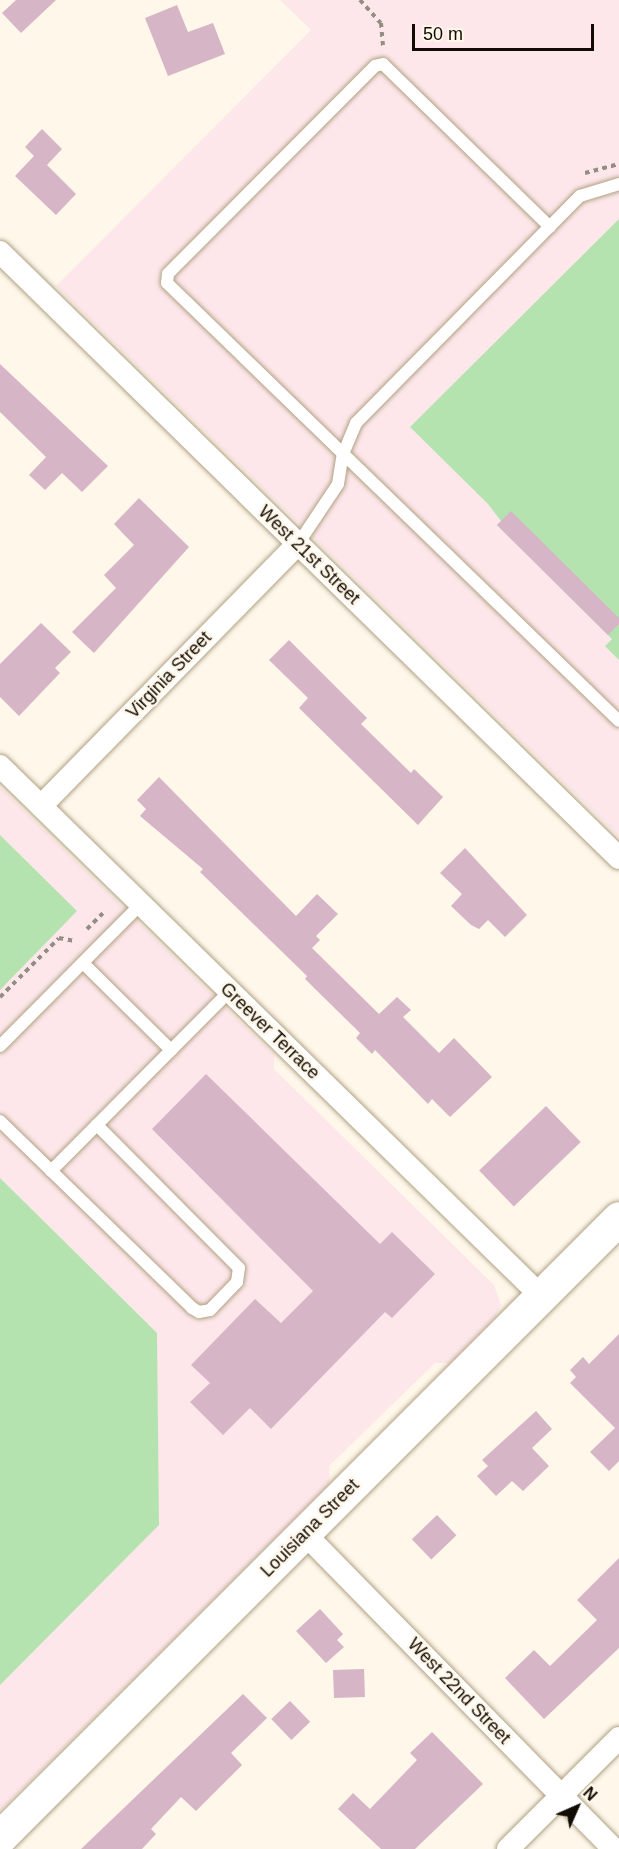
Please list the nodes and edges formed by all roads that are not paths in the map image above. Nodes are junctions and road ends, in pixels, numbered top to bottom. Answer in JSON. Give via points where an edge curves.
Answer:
{"nodes":[{"id":1,"x":619,"y":184,"type":"edge"},
{"id":2,"x":550,"y":227,"type":"junction"},
{"id":3,"x":0,"y":252,"type":"edge"},
{"id":4,"x":343,"y":454,"type":"junction"},
{"id":5,"x":298,"y":544,"type":"junction"},
{"id":6,"x":619,"y":721,"type":"edge"},
{"id":7,"x":0,"y":766,"type":"edge"},
{"id":8,"x":41,"y":806,"type":"junction"},
{"id":9,"x":619,"y":858,"type":"edge"},
{"id":10,"x":141,"y":904,"type":"junction"},
{"id":11,"x":83,"y":963,"type":"junction"},
{"id":12,"x":230,"y":991,"type":"junction"},
{"id":13,"x":0,"y":1046,"type":"edge"},
{"id":14,"x":171,"y":1050,"type":"junction"},
{"id":15,"x":0,"y":1121,"type":"edge"},
{"id":16,"x":97,"y":1125,"type":"junction"},
{"id":17,"x":51,"y":1171,"type":"junction"},
{"id":18,"x":619,"y":1218,"type":"edge"},
{"id":19,"x":541,"y":1296,"type":"junction"},
{"id":20,"x":304,"y":1533,"type":"junction"},
{"id":21,"x":619,"y":1738,"type":"edge"},
{"id":22,"x":561,"y":1796,"type":"junction"},
{"id":23,"x":0,"y":1837,"type":"edge"},
{"id":24,"x":508,"y":1849,"type":"edge"},
{"id":25,"x":613,"y":1849,"type":"edge"}],
"edges":[{"from":1,"to":2,"type":"lane","via":[[580,196]]},
{"from":2,"to":4,"type":"lane","via":[[356,423]]},
{"from":2,"to":4,"type":"lane","via":[[383,64],[375,66],[168,274],[167,283],[173,291]]},
{"from":3,"to":5,"type":"street","name":"West 21st Street"},
{"from":4,"to":5,"type":"lane","via":[[338,484]]},
{"from":4,"to":6,"type":"lane"},
{"from":5,"to":8,"type":"street","name":"Virginia Street"},
{"from":5,"to":9,"type":"street","name":"West 21st Street"},
{"from":7,"to":8,"type":"street","name":"Greever Terrace"},
{"from":8,"to":10,"type":"street","name":"Greever Terrace"},
{"from":10,"to":11,"type":"lane"},
{"from":10,"to":12,"type":"street","name":"Greever Terrace"},
{"from":11,"to":13,"type":"lane"},
{"from":11,"to":14,"type":"lane"},
{"from":12,"to":14,"type":"lane"},
{"from":12,"to":19,"type":"street","name":"Greever Terrace"},
{"from":14,"to":16,"type":"lane"},
{"from":15,"to":17,"type":"lane"},
{"from":16,"to":17,"type":"lane"},
{"from":16,"to":17,"type":"lane","via":[[239,1268],[237,1282],[210,1310],[199,1312],[192,1308]]},
{"from":18,"to":19,"type":"main road","name":"Louisiana Street"},
{"from":19,"to":20,"type":"main road","name":"Louisiana Street"},
{"from":20,"to":22,"type":"street","name":"West 22nd Street"},
{"from":20,"to":23,"type":"main road","name":"Louisiana Street"},
{"from":21,"to":22,"type":"street"},
{"from":22,"to":24,"type":"street"},
{"from":22,"to":25,"type":"street","name":"West 22nd Street"}]}
